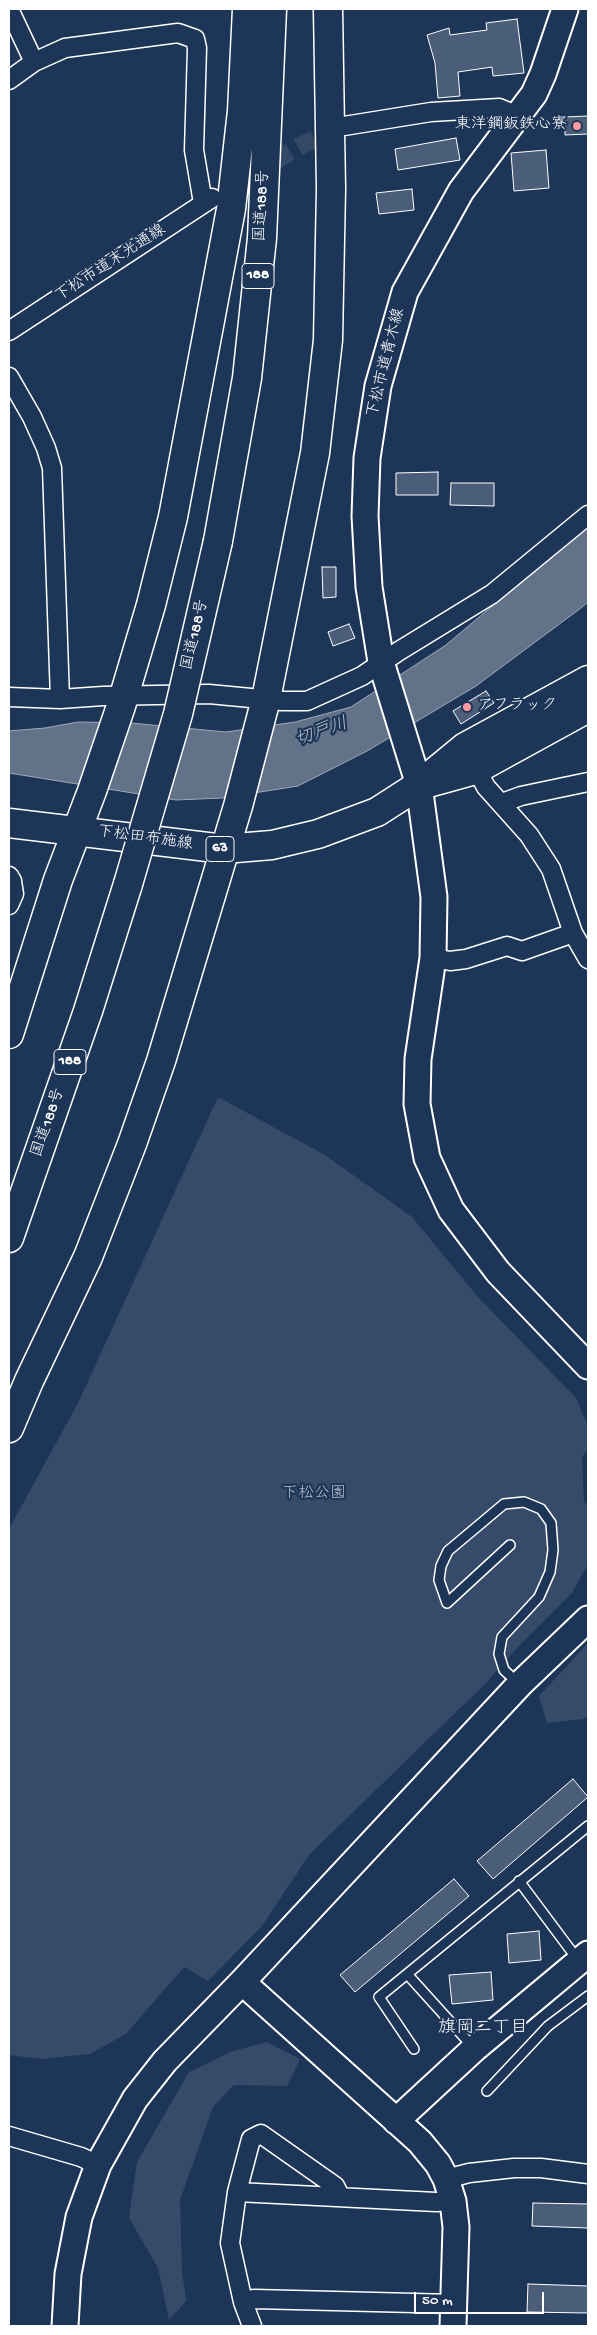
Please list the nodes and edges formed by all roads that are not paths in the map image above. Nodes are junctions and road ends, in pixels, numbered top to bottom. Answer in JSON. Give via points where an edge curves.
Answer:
{"nodes":[{"id":1,"x":9,"y":9,"type":"edge"},
{"id":2,"x":247,"y":9,"type":"edge"},
{"id":3,"x":272,"y":9,"type":"edge"},
{"id":4,"x":328,"y":9,"type":"edge"},
{"id":5,"x":565,"y":9,"type":"edge"},
{"id":6,"x":34,"y":62,"type":"junction"},
{"id":7,"x":9,"y":80,"type":"edge"},
{"id":8,"x":518,"y":116,"type":"junction"},
{"id":9,"x":344,"y":126,"type":"tunnel mouth"},
{"id":10,"x":9,"y":331,"type":"edge"},
{"id":11,"x":9,"y":377,"type":"edge"},
{"id":12,"x":588,"y":515,"type":"edge"},
{"id":13,"x":382,"y":665,"type":"junction"},
{"id":14,"x":588,"y":680,"type":"edge"},
{"id":15,"x":9,"y":697,"type":"edge"},
{"id":16,"x":60,"y":699,"type":"junction"},
{"id":17,"x":122,"y":701,"type":"junction"},
{"id":18,"x":265,"y":704,"type":"junction"},
{"id":19,"x":588,"y":708,"type":"edge"},
{"id":20,"x":470,"y":759,"type":"junction"},
{"id":21,"x":588,"y":782,"type":"edge"},
{"id":22,"x":419,"y":785,"type":"junction"},
{"id":23,"x":502,"y":803,"type":"junction"},
{"id":24,"x":9,"y":823,"type":"edge"},
{"id":25,"x":77,"y":830,"type":"junction"},
{"id":26,"x":224,"y":849,"type":"junction"},
{"id":27,"x":9,"y":876,"type":"edge"},
{"id":28,"x":9,"y":905,"type":"edge"},
{"id":29,"x":573,"y":933,"type":"junction"},
{"id":30,"x":433,"y":958,"type":"junction"},
{"id":31,"x":588,"y":959,"type":"edge"},
{"id":32,"x":9,"y":1034,"type":"edge"},
{"id":33,"x":9,"y":1238,"type":"edge"},
{"id":34,"x":588,"y":1366,"type":"edge"},
{"id":35,"x":9,"y":1428,"type":"edge"},
{"id":36,"x":510,"y":1545,"type":"dead end"},
{"id":37,"x":588,"y":1620,"type":"edge"},
{"id":38,"x":520,"y":1684,"type":"junction"},
{"id":39,"x":588,"y":1826,"type":"edge"},
{"id":40,"x":519,"y":1881,"type":"junction"},
{"id":41,"x":583,"y":1957,"type":"edge"},
{"id":42,"x":408,"y":1975,"type":"junction"},
{"id":43,"x":242,"y":1982,"type":"junction"},
{"id":44,"x":588,"y":1996,"type":"edge"},
{"id":45,"x":414,"y":2049,"type":"dead end"},
{"id":46,"x":474,"y":2049,"type":"junction"},
{"id":47,"x":488,"y":2092,"type":"dead end"},
{"id":48,"x":396,"y":2121,"type":"junction"},
{"id":49,"x":9,"y":2136,"type":"edge"},
{"id":50,"x":98,"y":2165,"type":"junction"},
{"id":51,"x":588,"y":2174,"type":"edge"},
{"id":52,"x":450,"y":2190,"type":"junction"},
{"id":53,"x":236,"y":2192,"type":"junction"},
{"id":54,"x":340,"y":2196,"type":"junction"},
{"id":55,"x":244,"y":2302,"type":"junction"},
{"id":56,"x":453,"y":2315,"type":"edge"},
{"id":57,"x":65,"y":2326,"type":"edge"},
{"id":58,"x":252,"y":2326,"type":"edge"}],
"edges":[{"from":1,"to":6,"type":"street"},
{"from":2,"to":17,"type":"main road","via":[[242,111],[229,219],[173,517]]},
{"from":3,"to":33,"type":"main road","name":"国道188号","number":"188","bridge":true,"via":[[262,238],[247,378],[218,541],[178,714],[128,884],[88,1011]]},
{"from":4,"to":18,"type":"main road","via":[[331,188],[328,340],[316,453]]},
{"from":5,"to":8,"type":"street","name":"下松市道青木線","via":[[543,74]]},
{"from":6,"to":7,"type":"street"},
{"from":6,"to":10,"type":"street","name":"下松市道末光通線","via":[[65,48],[90,44],[178,33],[195,39],[194,150],[208,200]]},
{"from":8,"to":9,"type":"street","via":[[500,108],[431,112]]},
{"from":8,"to":13,"type":"street","name":"下松市道青木線","via":[[461,191],[430,243],[405,292],[378,386],[367,458],[365,516],[369,587]]},
{"from":11,"to":16,"type":"street","via":[[46,448],[52,468]]},
{"from":12,"to":13,"type":"street","via":[[492,594]]},
{"from":13,"to":18,"type":"street","via":[[308,701]]},
{"from":13,"to":22,"type":"street","name":"下松市道青木線"},
{"from":14,"to":20,"type":"main road","name":"下松田布施線","number":"63"},
{"from":15,"to":16,"type":"street"},
{"from":16,"to":17,"type":"street"},
{"from":17,"to":18,"type":"street","via":[[209,694]]},
{"from":17,"to":25,"type":"main road"},
{"from":18,"to":26,"type":"main road"},
{"from":19,"to":20,"type":"main road","name":"下松田布施線","number":"63"},
{"from":20,"to":22,"type":"main road","name":"下松田布施線","number":"63"},
{"from":20,"to":23,"type":"street","via":[[486,787]]},
{"from":21,"to":23,"type":"street"},
{"from":22,"to":26,"type":"main road","name":"下松田布施線","number":"63","via":[[377,812],[318,834],[272,845]]},
{"from":22,"to":30,"type":"street","name":"下松市道青木線","via":[[434,897]]},
{"from":23,"to":29,"type":"street","via":[[529,835],[551,869]]},
{"from":24,"to":25,"type":"main road","name":"下松田布施線","number":"63"},
{"from":25,"to":26,"type":"main road","name":"下松田布施線","number":"63"},
{"from":25,"to":32,"type":"main road"},
{"from":26,"to":35,"type":"main road","via":[[132,1144],[88,1257]]},
{"from":27,"to":28,"type":"street","via":[[14,894]]},
{"from":29,"to":30,"type":"street","via":[[522,951],[507,946],[466,959]]},
{"from":29,"to":31,"type":"street"},
{"from":30,"to":34,"type":"street","name":"下松市道青木線","via":[[418,1059],[417,1104],[427,1158],[451,1210],[498,1272]]},
{"from":36,"to":38,"type":"lane","via":[[447,1604],[439,1580],[448,1550],[504,1504],[524,1502],[541,1509],[551,1523],[553,1550],[550,1572],[540,1597],[502,1637],[499,1654],[504,1670]]},
{"from":37,"to":38,"type":"street"},
{"from":38,"to":43,"type":"street"},
{"from":39,"to":40,"type":"lane"},
{"from":40,"to":41,"type":"lane"},
{"from":40,"to":42,"type":"lane"},
{"from":41,"to":46,"type":"street"},
{"from":42,"to":45,"type":"lane","via":[[379,1997]]},
{"from":42,"to":46,"type":"lane"},
{"from":43,"to":48,"type":"street"},
{"from":43,"to":50,"type":"street","via":[[165,2061],[135,2099]]},
{"from":44,"to":47,"type":"lane","via":[[548,2026]]},
{"from":46,"to":48,"type":"street"},
{"from":48,"to":52,"type":"street","via":[[438,2164]]},
{"from":49,"to":50,"type":"street"},
{"from":50,"to":57,"type":"street","via":[[79,2216],[68,2274]]},
{"from":51,"to":52,"type":"street","via":[[541,2168],[470,2173]]},
{"from":52,"to":54,"type":"street","via":[[436,2202]]},
{"from":52,"to":56,"type":"street","via":[[456,2227]]},
{"from":53,"to":54,"type":"street"},
{"from":53,"to":54,"type":"street","via":[[251,2139],[261,2134],[335,2186]]},
{"from":53,"to":55,"type":"street","via":[[230,2243]]},
{"from":55,"to":56,"type":"street","via":[[254,2299]]},
{"from":55,"to":58,"type":"street"}]}
